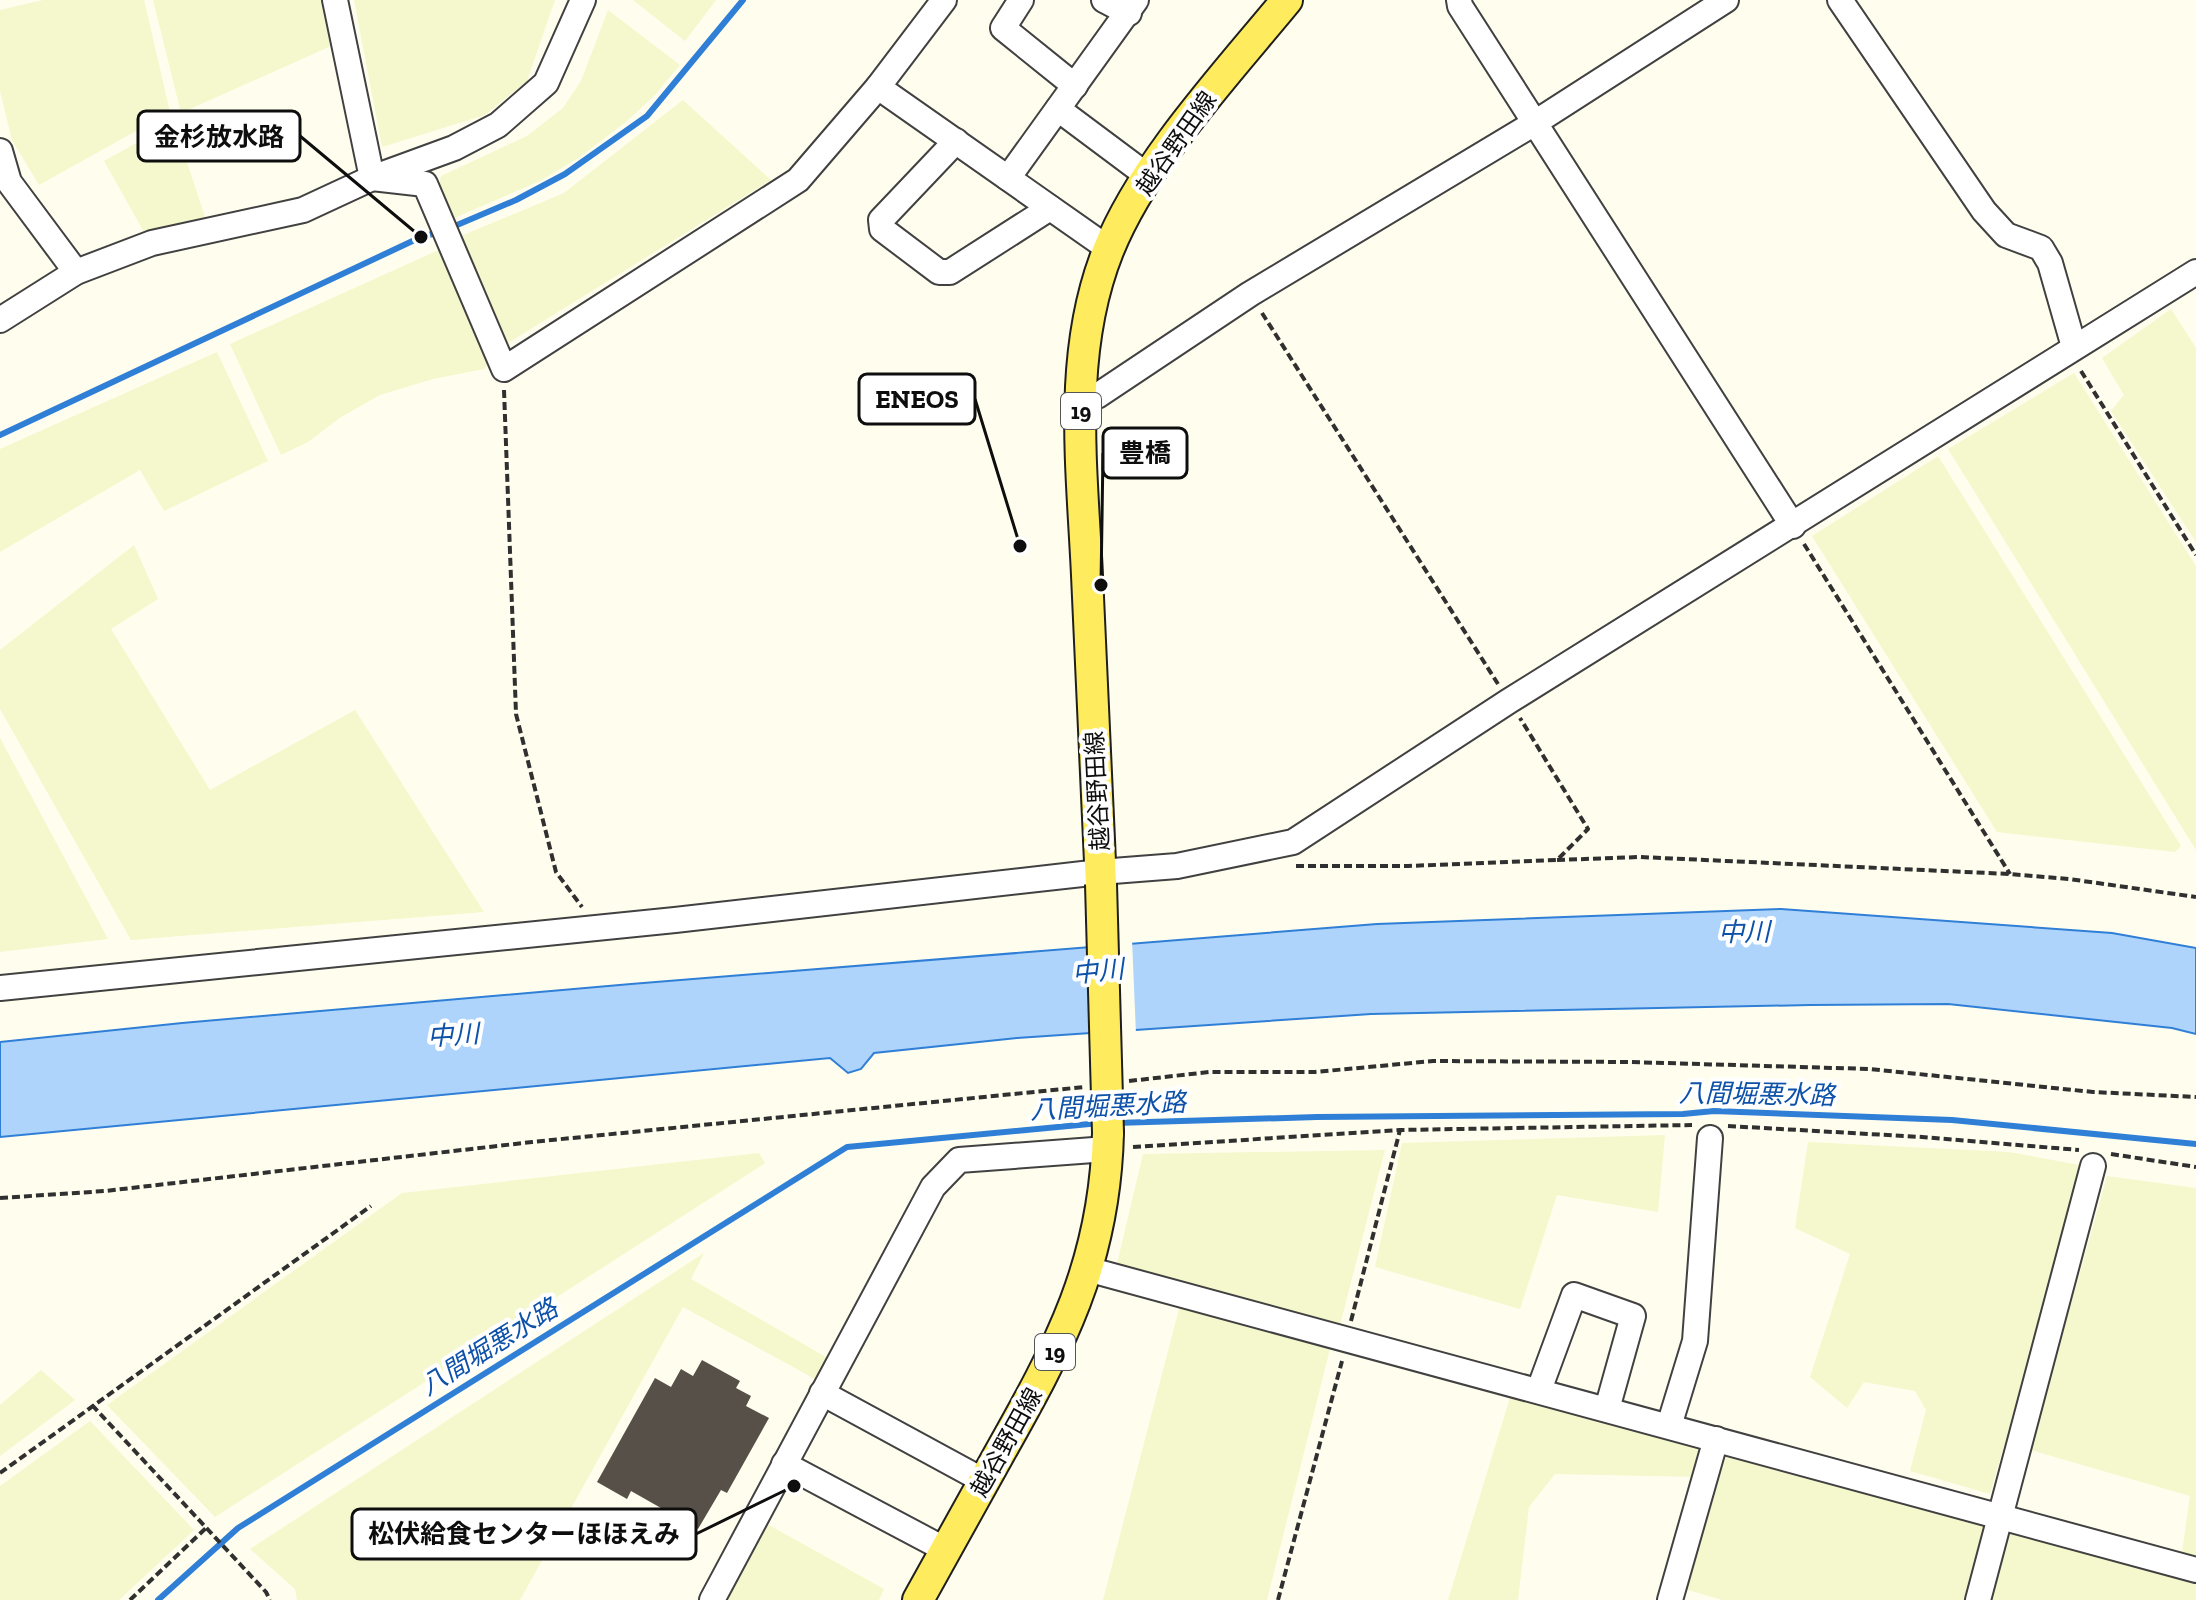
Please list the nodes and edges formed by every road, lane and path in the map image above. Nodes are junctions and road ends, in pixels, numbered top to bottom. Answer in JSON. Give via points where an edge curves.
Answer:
{"nodes":[{"id":1,"x":335,"y":0,"type":"edge"},
{"id":2,"x":583,"y":0,"type":"edge"},
{"id":3,"x":944,"y":0,"type":"edge"},
{"id":4,"x":1021,"y":0,"type":"edge"},
{"id":5,"x":1104,"y":0,"type":"edge"},
{"id":6,"x":1287,"y":0,"type":"edge"},
{"id":7,"x":1459,"y":0,"type":"edge"},
{"id":8,"x":1726,"y":0,"type":"edge"},
{"id":9,"x":1840,"y":0,"type":"edge"},
{"id":10,"x":1132,"y":6,"type":"edge"},
{"id":11,"x":1075,"y":86,"type":"junction"},
{"id":12,"x":878,"y":87,"type":"junction"},
{"id":13,"x":1058,"y":109,"type":"junction"},
{"id":14,"x":1533,"y":124,"type":"junction"},
{"id":15,"x":956,"y":141,"type":"junction"},
{"id":16,"x":0,"y":151,"type":"edge"},
{"id":17,"x":1149,"y":177,"type":"junction"},
{"id":18,"x":372,"y":178,"type":"junction"},
{"id":19,"x":1008,"y":178,"type":"junction"},
{"id":20,"x":1050,"y":208,"type":"junction"},
{"id":21,"x":1109,"y":249,"type":"junction"},
{"id":22,"x":76,"y":272,"type":"junction"},
{"id":23,"x":2196,"y":272,"type":"edge"},
{"id":24,"x":1250,"y":294,"type":"junction"},
{"id":25,"x":0,"y":320,"type":"edge"},
{"id":26,"x":2072,"y":349,"type":"junction"},
{"id":27,"x":504,"y":369,"type":"junction"},
{"id":28,"x":1081,"y":397,"type":"junction"},
{"id":29,"x":1793,"y":526,"type":"junction"},
{"id":30,"x":2196,"y":555,"type":"edge"},
{"id":31,"x":1509,"y":701,"type":"junction"},
{"id":32,"x":1557,"y":860,"type":"junction"},
{"id":33,"x":1288,"y":866,"type":"dead end"},
{"id":34,"x":2010,"y":874,"type":"junction"},
{"id":35,"x":1101,"y":878,"type":"junction"},
{"id":36,"x":2196,"y":897,"type":"edge"},
{"id":37,"x":594,"y":908,"type":"dead end"},
{"id":38,"x":0,"y":988,"type":"edge"},
{"id":39,"x":1128,"y":1081,"type":"dead end"},
{"id":40,"x":1097,"y":1085,"type":"dead end"},
{"id":41,"x":2196,"y":1097,"type":"edge"},
{"id":42,"x":1400,"y":1130,"type":"junction"},
{"id":43,"x":1710,"y":1130,"type":"junction"},
{"id":44,"x":1108,"y":1141,"type":"junction"},
{"id":45,"x":2091,"y":1156,"type":"junction"},
{"id":46,"x":2196,"y":1167,"type":"edge"},
{"id":47,"x":0,"y":1198,"type":"edge"},
{"id":48,"x":371,"y":1206,"type":"dead end"},
{"id":49,"x":1087,"y":1269,"type":"junction"},
{"id":50,"x":1347,"y":1338,"type":"junction"},
{"id":51,"x":1539,"y":1390,"type":"junction"},
{"id":52,"x":822,"y":1393,"type":"junction"},
{"id":53,"x":92,"y":1405,"type":"junction"},
{"id":54,"x":1607,"y":1409,"type":"junction"},
{"id":55,"x":1669,"y":1426,"type":"junction"},
{"id":56,"x":1716,"y":1439,"type":"junction"},
{"id":57,"x":784,"y":1464,"type":"junction"},
{"id":58,"x":0,"y":1473,"type":"edge"},
{"id":59,"x":984,"y":1481,"type":"junction"},
{"id":60,"x":2001,"y":1516,"type":"junction"},
{"id":61,"x":206,"y":1528,"type":"junction"},
{"id":62,"x":946,"y":1550,"type":"junction"},
{"id":63,"x":2196,"y":1570,"type":"edge"},
{"id":64,"x":130,"y":1600,"type":"edge"},
{"id":65,"x":270,"y":1600,"type":"edge"},
{"id":66,"x":712,"y":1600,"type":"edge"},
{"id":67,"x":918,"y":1600,"type":"edge"},
{"id":68,"x":1278,"y":1600,"type":"edge"},
{"id":69,"x":1670,"y":1600,"type":"edge"},
{"id":70,"x":1978,"y":1600,"type":"edge"}],
"edges":[{"from":1,"to":18,"type":"street"},
{"from":2,"to":18,"type":"street","via":[[546,83],[498,125],[454,148]]},
{"from":3,"to":12,"type":"street"},
{"from":4,"to":11,"type":"street","via":[[1003,28]]},
{"from":5,"to":10,"type":"street"},
{"from":6,"to":17,"type":"main road","name":"越谷野田線","number":"19"},
{"from":7,"to":14,"type":"street"},
{"from":8,"to":14,"type":"street"},
{"from":9,"to":26,"type":"street","via":[[1984,211],[2006,235],[2041,248],[2050,263]]},
{"from":10,"to":11,"type":"street"},
{"from":11,"to":13,"type":"street"},
{"from":12,"to":15,"type":"street"},
{"from":12,"to":27,"type":"street","via":[[798,180]]},
{"from":13,"to":17,"type":"street"},
{"from":13,"to":19,"type":"street"},
{"from":14,"to":24,"type":"street"},
{"from":14,"to":29,"type":"street"},
{"from":15,"to":19,"type":"street"},
{"from":15,"to":20,"type":"street","via":[[881,220],[882,229],[939,272],[950,272]]},
{"from":16,"to":22,"type":"street","via":[[9,182]]},
{"from":17,"to":21,"type":"main road","name":"越谷野田線","number":"19"},
{"from":18,"to":22,"type":"street","via":[[303,210],[152,243]]},
{"from":18,"to":27,"type":"street","via":[[425,184]]},
{"from":19,"to":20,"type":"street"},
{"from":20,"to":21,"type":"street"},
{"from":21,"to":28,"type":"main road","name":"越谷野田線","number":"19","via":[[1087,324]]},
{"from":22,"to":25,"type":"street"},
{"from":23,"to":26,"type":"street"},
{"from":24,"to":28,"type":"street","via":[[1097,396]]},
{"from":24,"to":31,"type":"path"},
{"from":26,"to":29,"type":"street"},
{"from":26,"to":30,"type":"path"},
{"from":27,"to":37,"type":"path","via":[[516,714],[556,872],[580,907]]},
{"from":28,"to":35,"type":"main road","name":"越谷野田線","number":"19"},
{"from":29,"to":31,"type":"street"},
{"from":29,"to":34,"type":"path"},
{"from":31,"to":32,"type":"path","via":[[1588,829]]},
{"from":31,"to":35,"type":"street","via":[[1293,842]]},
{"from":32,"to":33,"type":"path"},
{"from":32,"to":34,"type":"path","via":[[1640,857]]},
{"from":34,"to":36,"type":"path"},
{"from":35,"to":38,"type":"street"},
{"from":35,"to":44,"type":"main road","name":"越谷野田線","number":"19","bridge":true},
{"from":39,"to":41,"type":"path","via":[[1433,1061],[1630,1062],[1870,1069]]},
{"from":40,"to":47,"type":"path"},
{"from":42,"to":43,"type":"path"},
{"from":42,"to":44,"type":"path"},
{"from":42,"to":50,"type":"path"},
{"from":43,"to":45,"type":"path","via":[[1922,1137]]},
{"from":43,"to":55,"type":"street","via":[[1695,1341]]},
{"from":44,"to":49,"type":"main road","name":"越谷野田線","number":"19","via":[[1098,1229]]},
{"from":44,"to":52,"type":"street","via":[[959,1160],[933,1187]]},
{"from":45,"to":46,"type":"path"},
{"from":45,"to":60,"type":"street"},
{"from":48,"to":53,"type":"path"},
{"from":49,"to":50,"type":"street"},
{"from":49,"to":59,"type":"main road","name":"越谷野田線","number":"19","via":[[1059,1345]]},
{"from":50,"to":51,"type":"street"},
{"from":50,"to":68,"type":"path"},
{"from":51,"to":54,"type":"street"},
{"from":51,"to":54,"type":"street","via":[[1574,1295],[1633,1316]]},
{"from":52,"to":57,"type":"street"},
{"from":52,"to":59,"type":"street"},
{"from":53,"to":58,"type":"path"},
{"from":53,"to":61,"type":"path"},
{"from":54,"to":55,"type":"street"},
{"from":55,"to":56,"type":"street"},
{"from":56,"to":60,"type":"street"},
{"from":56,"to":69,"type":"street"},
{"from":57,"to":62,"type":"street"},
{"from":57,"to":66,"type":"street"},
{"from":59,"to":62,"type":"main road","name":"越谷野田線","number":"19"},
{"from":60,"to":63,"type":"street"},
{"from":60,"to":70,"type":"street"},
{"from":61,"to":64,"type":"path"},
{"from":61,"to":65,"type":"path"},
{"from":62,"to":67,"type":"main road","name":"越谷野田線","number":"19"}]}
